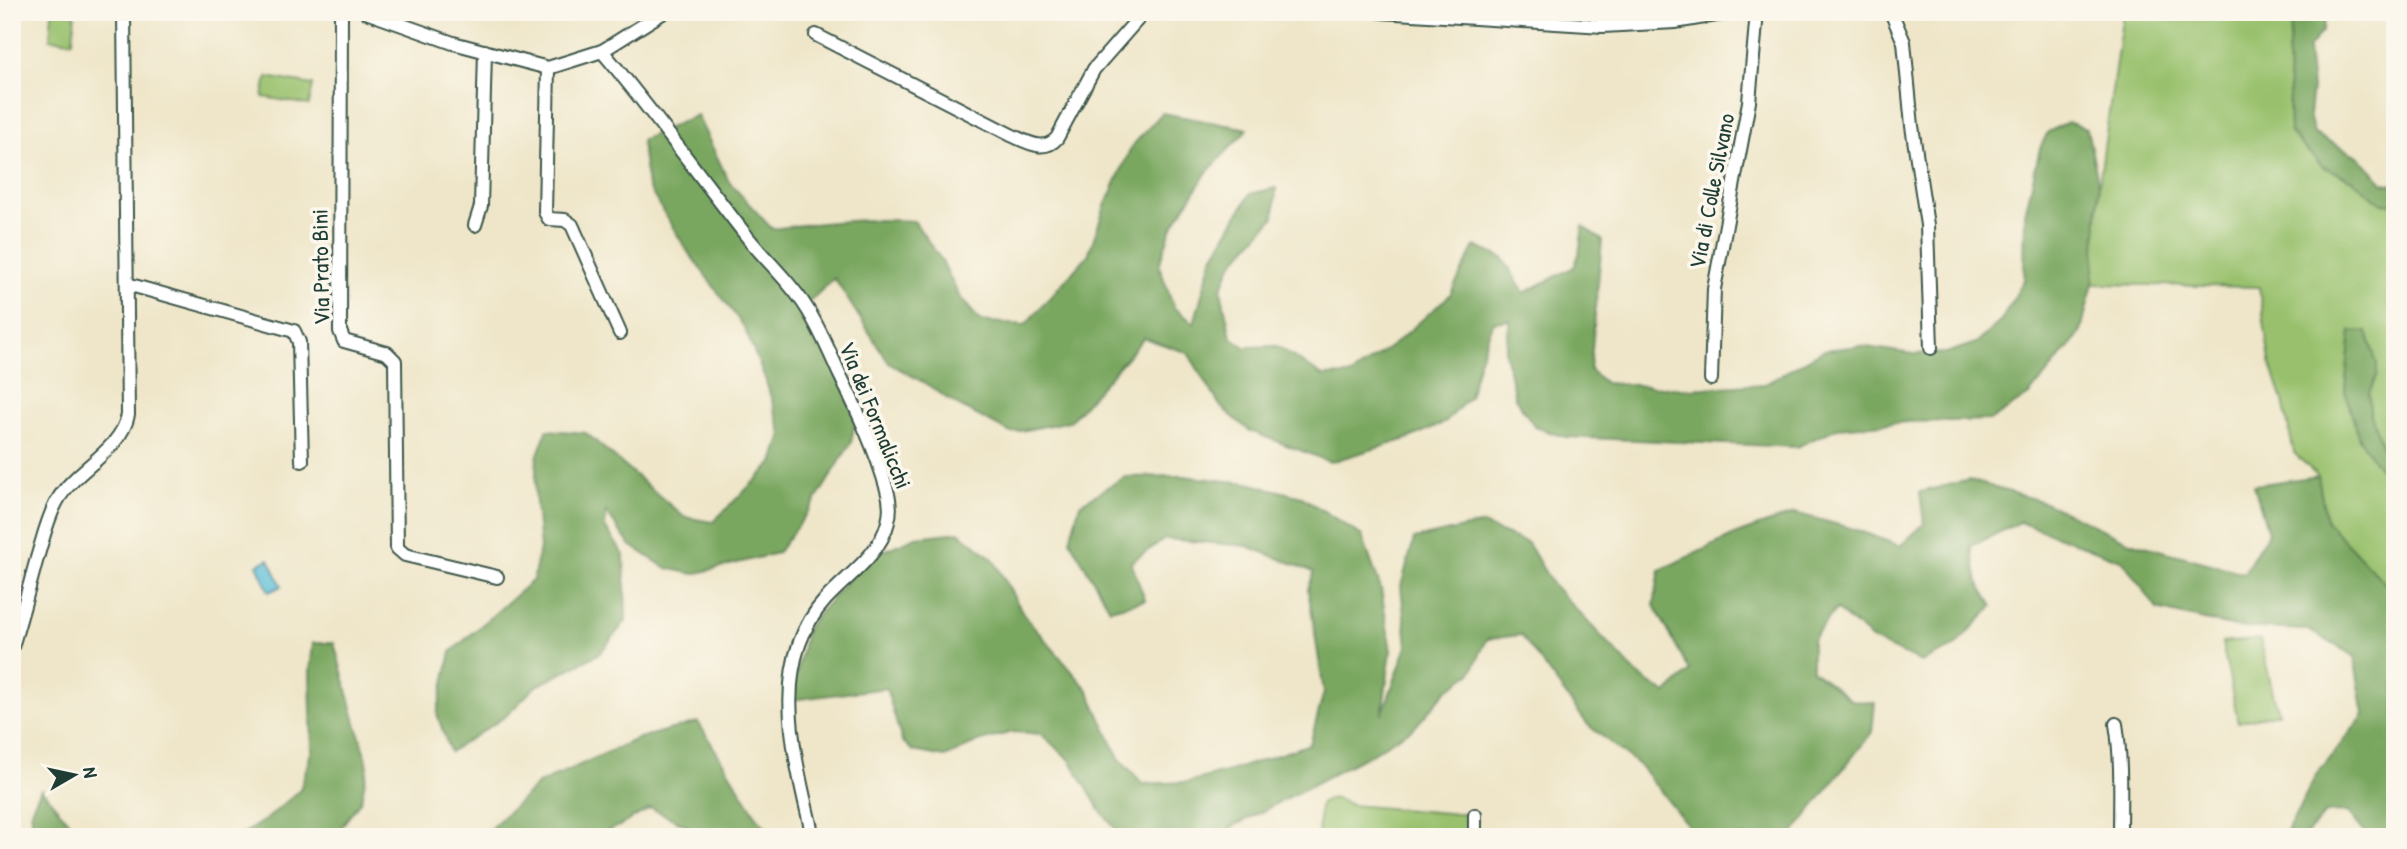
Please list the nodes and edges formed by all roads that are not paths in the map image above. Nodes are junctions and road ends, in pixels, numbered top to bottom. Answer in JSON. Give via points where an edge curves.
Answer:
{"nodes":[{"id":1,"x":124,"y":12,"type":"edge"},
{"id":2,"x":341,"y":12,"type":"edge"},
{"id":3,"x":366,"y":12,"type":"edge"},
{"id":4,"x":664,"y":12,"type":"edge"},
{"id":5,"x":1144,"y":12,"type":"edge"},
{"id":6,"x":1381,"y":12,"type":"edge"},
{"id":7,"x":1734,"y":12,"type":"edge"},
{"id":8,"x":1757,"y":12,"type":"edge"},
{"id":9,"x":1891,"y":12,"type":"edge"},
{"id":10,"x":816,"y":35,"type":"dead end"},
{"id":11,"x":485,"y":51,"type":"junction"},
{"id":12,"x":602,"y":51,"type":"junction"},
{"id":13,"x":548,"y":68,"type":"junction"},
{"id":14,"x":475,"y":225,"type":"dead end"},
{"id":15,"x":127,"y":284,"type":"junction"},
{"id":16,"x":620,"y":332,"type":"dead end"},
{"id":17,"x":1931,"y":348,"type":"dead end"},
{"id":18,"x":1711,"y":379,"type":"dead end"},
{"id":19,"x":302,"y":461,"type":"dead end"},
{"id":20,"x":497,"y":577,"type":"dead end"},
{"id":21,"x":12,"y":647,"type":"edge"},
{"id":22,"x":2116,"y":724,"type":"dead end"},
{"id":23,"x":1475,"y":815,"type":"dead end"},
{"id":24,"x":813,"y":837,"type":"edge"},
{"id":25,"x":1475,"y":837,"type":"edge"},
{"id":26,"x":2120,"y":837,"type":"edge"}],
"edges":[{"from":1,"to":15,"type":"street"},
{"from":2,"to":20,"type":"street","name":"Via Prato Bini","via":[[340,331],[344,341],[387,353],[395,361],[396,546],[405,555]]},
{"from":3,"to":11,"type":"street"},
{"from":4,"to":12,"type":"street"},
{"from":5,"to":10,"type":"street","via":[[1094,69],[1057,138],[1044,146],[1011,135]]},
{"from":6,"to":7,"type":"street","via":[[1603,26],[1675,22]]},
{"from":8,"to":18,"type":"street","name":"Via di Colle Silvano","via":[[1749,102],[1715,284]]},
{"from":9,"to":17,"type":"street","via":[[1904,42],[1927,225]]},
{"from":11,"to":13,"type":"street"},
{"from":11,"to":14,"type":"street","via":[[481,206]]},
{"from":12,"to":13,"type":"street"},
{"from":12,"to":24,"type":"street","name":"Via dei Formalicchi","via":[[805,306],[857,412],[887,491],[890,510],[885,530],[867,558],[822,603],[807,627],[795,663],[792,743]]},
{"from":13,"to":16,"type":"street","via":[[545,212],[549,219],[565,220],[572,226]]},
{"from":15,"to":19,"type":"street","name":"Via Prato Bini","via":[[294,331],[299,342]]},
{"from":15,"to":21,"type":"street","via":[[126,422],[117,440],[74,478],[55,505]]},
{"from":22,"to":26,"type":"street","via":[[2121,756]]},
{"from":23,"to":25,"type":"street"}]}
